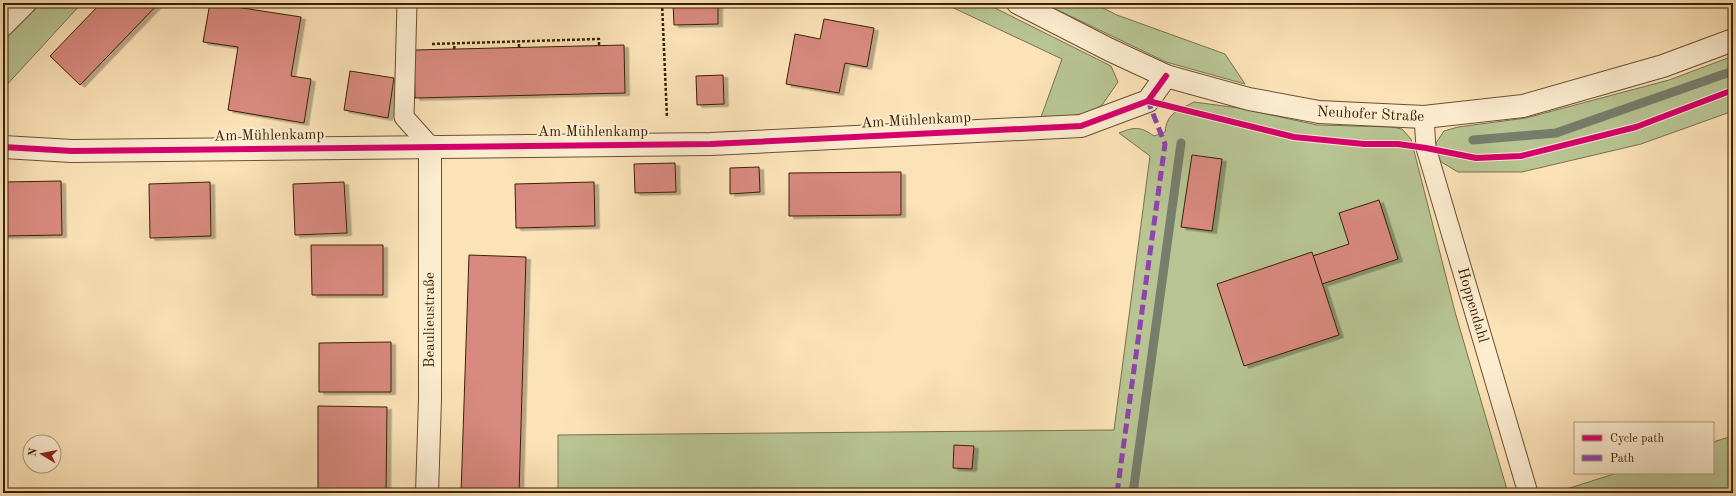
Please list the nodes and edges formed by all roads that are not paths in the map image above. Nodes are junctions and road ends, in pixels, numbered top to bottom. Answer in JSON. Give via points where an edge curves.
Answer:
{"nodes":[{"id":1,"x":25,"y":3,"type":"edge"},
{"id":2,"x":407,"y":3,"type":"edge"},
{"id":3,"x":1018,"y":3,"type":"edge"},
{"id":4,"x":3,"y":26,"type":"edge"},
{"id":5,"x":1733,"y":40,"type":"edge"},
{"id":6,"x":1166,"y":76,"type":"junction"},
{"id":7,"x":1424,"y":117,"type":"junction"},
{"id":8,"x":430,"y":146,"type":"junction"},
{"id":9,"x":3,"y":147,"type":"edge"},
{"id":10,"x":427,"y":493,"type":"edge"},
{"id":11,"x":1528,"y":493,"type":"edge"}],
"edges":[{"from":1,"to":4,"type":"street"},
{"from":2,"to":8,"type":"lane","via":[[404,117]]},
{"from":3,"to":6,"type":"street","name":"Neuhofer Straße"},
{"from":5,"to":7,"type":"street","name":"Neuhofer Straße","via":[[1663,66],[1523,106]]},
{"from":6,"to":7,"type":"street","name":"Neuhofer Straße","via":[[1249,99],[1319,112]]},
{"from":6,"to":8,"type":"street","name":"Am Mühlenkamp","via":[[1148,101],[1081,126],[668,144]]},
{"from":7,"to":11,"type":"lane","name":"Hoppendahl","via":[[1426,148]]},
{"from":8,"to":9,"type":"street","name":"Am Mühlenkamp","via":[[72,151]]},
{"from":8,"to":10,"type":"street","name":"Beaulieustraße","via":[[430,399]]}]}
